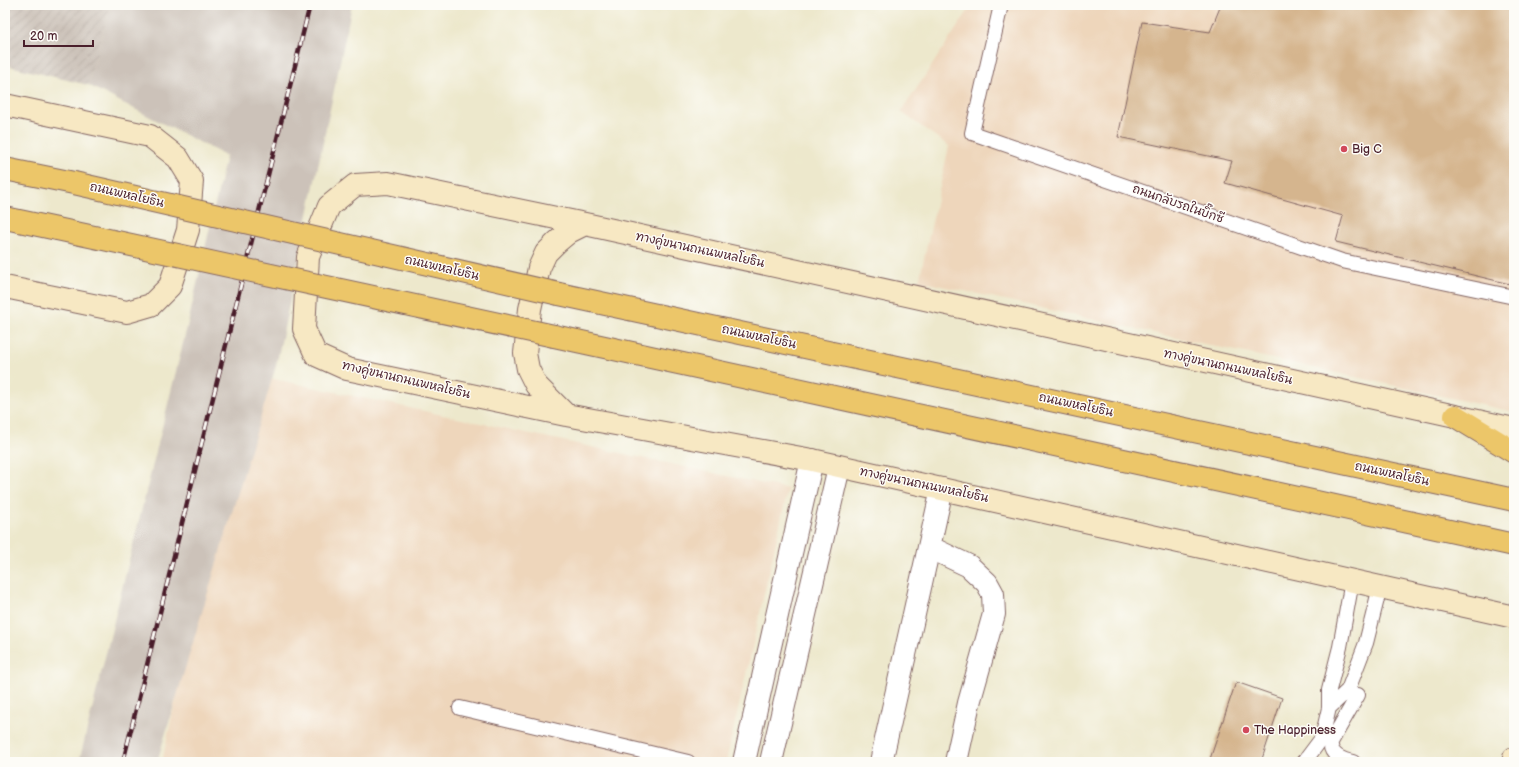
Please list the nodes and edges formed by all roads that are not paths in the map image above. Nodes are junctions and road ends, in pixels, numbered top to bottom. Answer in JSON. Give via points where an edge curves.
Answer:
{"nodes":[{"id":1,"x":1001,"y":5,"type":"edge"},
{"id":2,"x":5,"y":105,"type":"edge"},
{"id":3,"x":5,"y":169,"type":"edge"},
{"id":4,"x":5,"y":218,"type":"edge"},
{"id":5,"x":585,"y":224,"type":"junction"},
{"id":6,"x":5,"y":287,"type":"edge"},
{"id":7,"x":1514,"y":297,"type":"edge"},
{"id":8,"x":566,"y":415,"type":"junction"},
{"id":9,"x":1455,"y":416,"type":"junction"},
{"id":10,"x":1514,"y":429,"type":"edge"},
{"id":11,"x":1514,"y":452,"type":"edge"},
{"id":12,"x":812,"y":460,"type":"junction"},
{"id":13,"x":839,"y":467,"type":"junction"},
{"id":14,"x":942,"y":489,"type":"junction"},
{"id":15,"x":1514,"y":500,"type":"edge"},
{"id":16,"x":1514,"y":545,"type":"edge"},
{"id":17,"x":929,"y":547,"type":"junction"},
{"id":18,"x":1352,"y":581,"type":"junction"},
{"id":19,"x":1380,"y":587,"type":"junction"},
{"id":20,"x":1514,"y":617,"type":"edge"},
{"id":21,"x":1358,"y":695,"type":"dead end"},
{"id":22,"x":460,"y":708,"type":"dead end"},
{"id":23,"x":1329,"y":708,"type":"junction"},
{"id":24,"x":1514,"y":758,"type":"edge"},
{"id":25,"x":688,"y":762,"type":"edge"},
{"id":26,"x":744,"y":762,"type":"edge"},
{"id":27,"x":770,"y":762,"type":"edge"},
{"id":28,"x":881,"y":762,"type":"edge"},
{"id":29,"x":956,"y":762,"type":"edge"},
{"id":30,"x":1304,"y":762,"type":"edge"},
{"id":31,"x":1353,"y":762,"type":"edge"},
{"id":32,"x":1513,"y":762,"type":"edge"}],
"edges":[{"from":1,"to":7,"type":"lane","name":"ถนนกลับรถในบิ๊กซี","via":[[972,133],[1342,261]]},
{"from":2,"to":6,"type":"main road","via":[[150,136],[178,158],[192,181],[188,230],[170,286],[152,305],[127,312]]},
{"from":3,"to":15,"type":"highway","name":"ถนนพหลโยธิน","bridge":true,"via":[[559,294]]},
{"from":4,"to":16,"type":"highway","bridge":true},
{"from":5,"to":8,"type":"main road","via":[[557,242],[546,253],[539,268],[530,308],[525,354],[528,369],[536,385]]},
{"from":5,"to":8,"type":"main road","name":"ทางคู่ขนานถนนพหลโยธิน","via":[[388,183],[355,185],[329,206],[308,257],[304,329],[316,355],[347,369]]},
{"from":5,"to":9,"type":"main road","name":"ทางคู่ขนานถนนพหลโยธิน"},
{"from":8,"to":12,"type":"main road","name":"ทางคู่ขนานถนนพหลโยธิน"},
{"from":9,"to":10,"type":"main road","name":"ทางคู่ขนานถนนพหลโยธิน"},
{"from":9,"to":11,"type":"highway"},
{"from":12,"to":13,"type":"main road","name":"ทางคู่ขนานถนนพหลโยธิน"},
{"from":12,"to":26,"type":"street"},
{"from":13,"to":14,"type":"main road","name":"ทางคู่ขนานถนนพหลโยธิน"},
{"from":13,"to":27,"type":"street"},
{"from":14,"to":17,"type":"street"},
{"from":14,"to":18,"type":"main road","name":"ทางคู่ขนานถนนพหลโยธิน"},
{"from":17,"to":28,"type":"street"},
{"from":17,"to":29,"type":"street","via":[[969,566],[987,582],[993,594],[994,614],[969,703]]},
{"from":18,"to":19,"type":"main road","name":"ทางคู่ขนานถนนพหลโยธิน"},
{"from":18,"to":23,"type":"lane","via":[[1329,690]]},
{"from":19,"to":20,"type":"main road","name":"ทางคู่ขนานถนนพหลโยธิน"},
{"from":19,"to":23,"type":"lane","via":[[1366,643],[1348,690]]},
{"from":21,"to":31,"type":"lane","via":[[1330,746],[1336,755]]},
{"from":22,"to":25,"type":"lane"},
{"from":23,"to":30,"type":"lane","via":[[1322,738]]},
{"from":24,"to":32,"type":"main road"}]}
